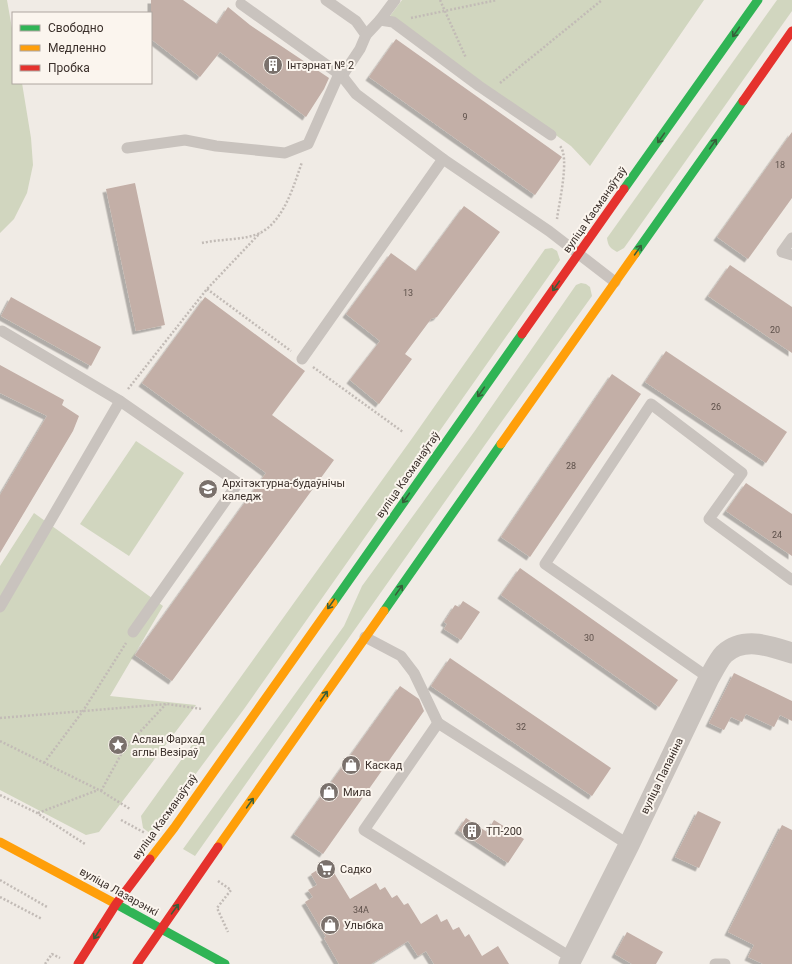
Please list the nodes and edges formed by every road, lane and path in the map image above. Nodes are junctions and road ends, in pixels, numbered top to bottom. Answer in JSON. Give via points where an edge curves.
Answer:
{"nodes":[{"id":1,"x":326,"y":0,"type":"edge"},
{"id":2,"x":394,"y":0,"type":"edge"},
{"id":3,"x":440,"y":0,"type":"edge"},
{"id":4,"x":497,"y":0,"type":"edge"},
{"id":5,"x":602,"y":0,"type":"edge"},
{"id":6,"x":758,"y":0,"type":"edge"},
{"id":7,"x":241,"y":4,"type":"dead end"},
{"id":8,"x":444,"y":11,"type":"junction"},
{"id":9,"x":380,"y":20,"type":"junction"},
{"id":10,"x":393,"y":22,"type":"junction"},
{"id":11,"x":792,"y":31,"type":"edge"},
{"id":12,"x":366,"y":35,"type":"junction"},
{"id":13,"x":466,"y":58,"type":"dead end"},
{"id":14,"x":340,"y":75,"type":"junction"},
{"id":15,"x":489,"y":92,"type":"junction"},
{"id":16,"x":551,"y":135,"type":"joint"},
{"id":17,"x":308,"y":144,"type":"junction"},
{"id":18,"x":127,"y":148,"type":"dead end"},
{"id":19,"x":444,"y":159,"type":"junction"},
{"id":20,"x":556,"y":221,"type":"dead end"},
{"id":21,"x":260,"y":233,"type":"junction"},
{"id":22,"x":792,"y":238,"type":"edge"},
{"id":23,"x":202,"y":243,"type":"dead end"},
{"id":24,"x":578,"y":254,"type":"junction"},
{"id":25,"x":792,"y":255,"type":"edge"},
{"id":26,"x":615,"y":282,"type":"junction"},
{"id":27,"x":2,"y":331,"type":"dead end"},
{"id":28,"x":302,"y":359,"type":"dead end"},
{"id":29,"x":120,"y":401,"type":"junction"},
{"id":30,"x":792,"y":580,"type":"edge"},
{"id":31,"x":0,"y":607,"type":"edge"},
{"id":32,"x":133,"y":632,"type":"joint"},
{"id":33,"x":365,"y":637,"type":"junction"},
{"id":34,"x":792,"y":653,"type":"edge"},
{"id":35,"x":709,"y":678,"type":"junction"},
{"id":36,"x":167,"y":704,"type":"junction"},
{"id":37,"x":202,"y":709,"type":"dead end"},
{"id":38,"x":83,"y":711,"type":"junction"},
{"id":39,"x":0,"y":718,"type":"edge"},
{"id":40,"x":438,"y":723,"type":"junction"},
{"id":41,"x":0,"y":741,"type":"edge"},
{"id":42,"x":44,"y":763,"type":"junction"},
{"id":43,"x":98,"y":790,"type":"junction"},
{"id":44,"x":102,"y":792,"type":"junction"},
{"id":45,"x":0,"y":795,"type":"edge"},
{"id":46,"x":130,"y":809,"type":"dead end"},
{"id":47,"x":37,"y":813,"type":"junction"},
{"id":48,"x":121,"y":820,"type":"dead end"},
{"id":49,"x":145,"y":833,"type":"dead end"},
{"id":50,"x":0,"y":842,"type":"edge"},
{"id":51,"x":85,"y":844,"type":"dead end"},
{"id":52,"x":629,"y":845,"type":"junction"},
{"id":53,"x":0,"y":880,"type":"edge"},
{"id":54,"x":216,"y":880,"type":"dead end"},
{"id":55,"x":0,"y":897,"type":"edge"},
{"id":56,"x":116,"y":904,"type":"junction"},
{"id":57,"x":47,"y":907,"type":"dead end"},
{"id":58,"x":42,"y":919,"type":"dead end"},
{"id":59,"x":161,"y":929,"type":"junction"},
{"id":60,"x":228,"y":932,"type":"dead end"},
{"id":61,"x":52,"y":954,"type":"dead end"},
{"id":62,"x":571,"y":961,"type":"edge"},
{"id":63,"x":45,"y":964,"type":"edge"},
{"id":64,"x":78,"y":964,"type":"edge"},
{"id":65,"x":137,"y":964,"type":"edge"},
{"id":66,"x":225,"y":964,"type":"edge"},
{"id":67,"x":715,"y":964,"type":"edge"},
{"id":68,"x":725,"y":964,"type":"edge"}],
"edges":[{"from":1,"to":12,"type":"lane","via":[[356,21]]},
{"from":2,"to":9,"type":"lane"},
{"from":3,"to":8,"type":"path"},
{"from":4,"to":8,"type":"path"},
{"from":5,"to":15,"type":"path"},
{"from":6,"to":24,"type":"main road","name":"вуліца Касманаўтаў","one_way":true},
{"from":7,"to":14,"type":"lane"},
{"from":8,"to":10,"type":"path"},
{"from":8,"to":13,"type":"path"},
{"from":9,"to":10,"type":"lane"},
{"from":9,"to":12,"type":"lane"},
{"from":10,"to":15,"type":"lane"},
{"from":26,"to":11,"type":"main road","one_way":true},
{"from":12,"to":14,"type":"lane","via":[[360,49]]},
{"from":14,"to":17,"type":"lane"},
{"from":14,"to":19,"type":"lane","via":[[356,94]]},
{"from":15,"to":16,"type":"lane"},
{"from":16,"to":20,"type":"path","via":[[564,149],[565,166]]},
{"from":17,"to":18,"type":"lane","via":[[285,153],[185,140]]},
{"from":17,"to":21,"type":"path","via":[[280,214]]},
{"from":19,"to":24,"type":"lane"},
{"from":19,"to":28,"type":"lane"},
{"from":21,"to":23,"type":"path"},
{"from":21,"to":29,"type":"path","via":[[207,289]]},
{"from":22,"to":25,"type":"lane","via":[[782,252]]},
{"from":24,"to":26,"type":"lane"},
{"from":24,"to":56,"type":"main road","name":"вуліца Касманаўтаў","one_way":true,"via":[[174,828]]},
{"from":33,"to":26,"type":"main road","one_way":true},
{"from":27,"to":29,"type":"lane"},
{"from":29,"to":31,"type":"lane"},
{"from":29,"to":32,"type":"lane","via":[[238,483]]},
{"from":30,"to":35,"type":"lane","via":[[709,519],[742,472],[651,404],[545,564]]},
{"from":32,"to":38,"type":"path"},
{"from":33,"to":40,"type":"lane","via":[[401,656],[414,673]]},
{"from":59,"to":33,"type":"main road","one_way":true},
{"from":34,"to":35,"type":"street","name":"вуліца Папаніна","via":[[759,643],[740,645],[723,654]]},
{"from":35,"to":52,"type":"street","name":"вуліца Папаніна"},
{"from":36,"to":37,"type":"path"},
{"from":36,"to":38,"type":"path"},
{"from":36,"to":44,"type":"path","via":[[124,750]]},
{"from":38,"to":39,"type":"path"},
{"from":38,"to":42,"type":"path"},
{"from":40,"to":52,"type":"lane"},
{"from":40,"to":62,"type":"lane","via":[[364,830]]},
{"from":41,"to":42,"type":"path"},
{"from":42,"to":43,"type":"path"},
{"from":43,"to":44,"type":"path"},
{"from":43,"to":47,"type":"path"},
{"from":44,"to":46,"type":"path"},
{"from":45,"to":47,"type":"path"},
{"from":47,"to":51,"type":"path"},
{"from":48,"to":49,"type":"path"},
{"from":50,"to":56,"type":"main road","name":"вуліца Лазарэнкі"},
{"from":52,"to":62,"type":"street","name":"вуліца Папаніна"},
{"from":53,"to":57,"type":"path"},
{"from":54,"to":60,"type":"path","via":[[231,890],[217,908]]},
{"from":55,"to":58,"type":"path"},
{"from":56,"to":59,"type":"main road","name":"вуліца Лазарэнкі"},
{"from":56,"to":64,"type":"main road","name":"вуліца Касманаўтаў","one_way":true},
{"from":59,"to":65,"type":"main road"},
{"from":59,"to":66,"type":"main road","name":"вуліца Лазарэнкі"},
{"from":61,"to":63,"type":"path"},
{"from":67,"to":68,"type":"lane"}]}
